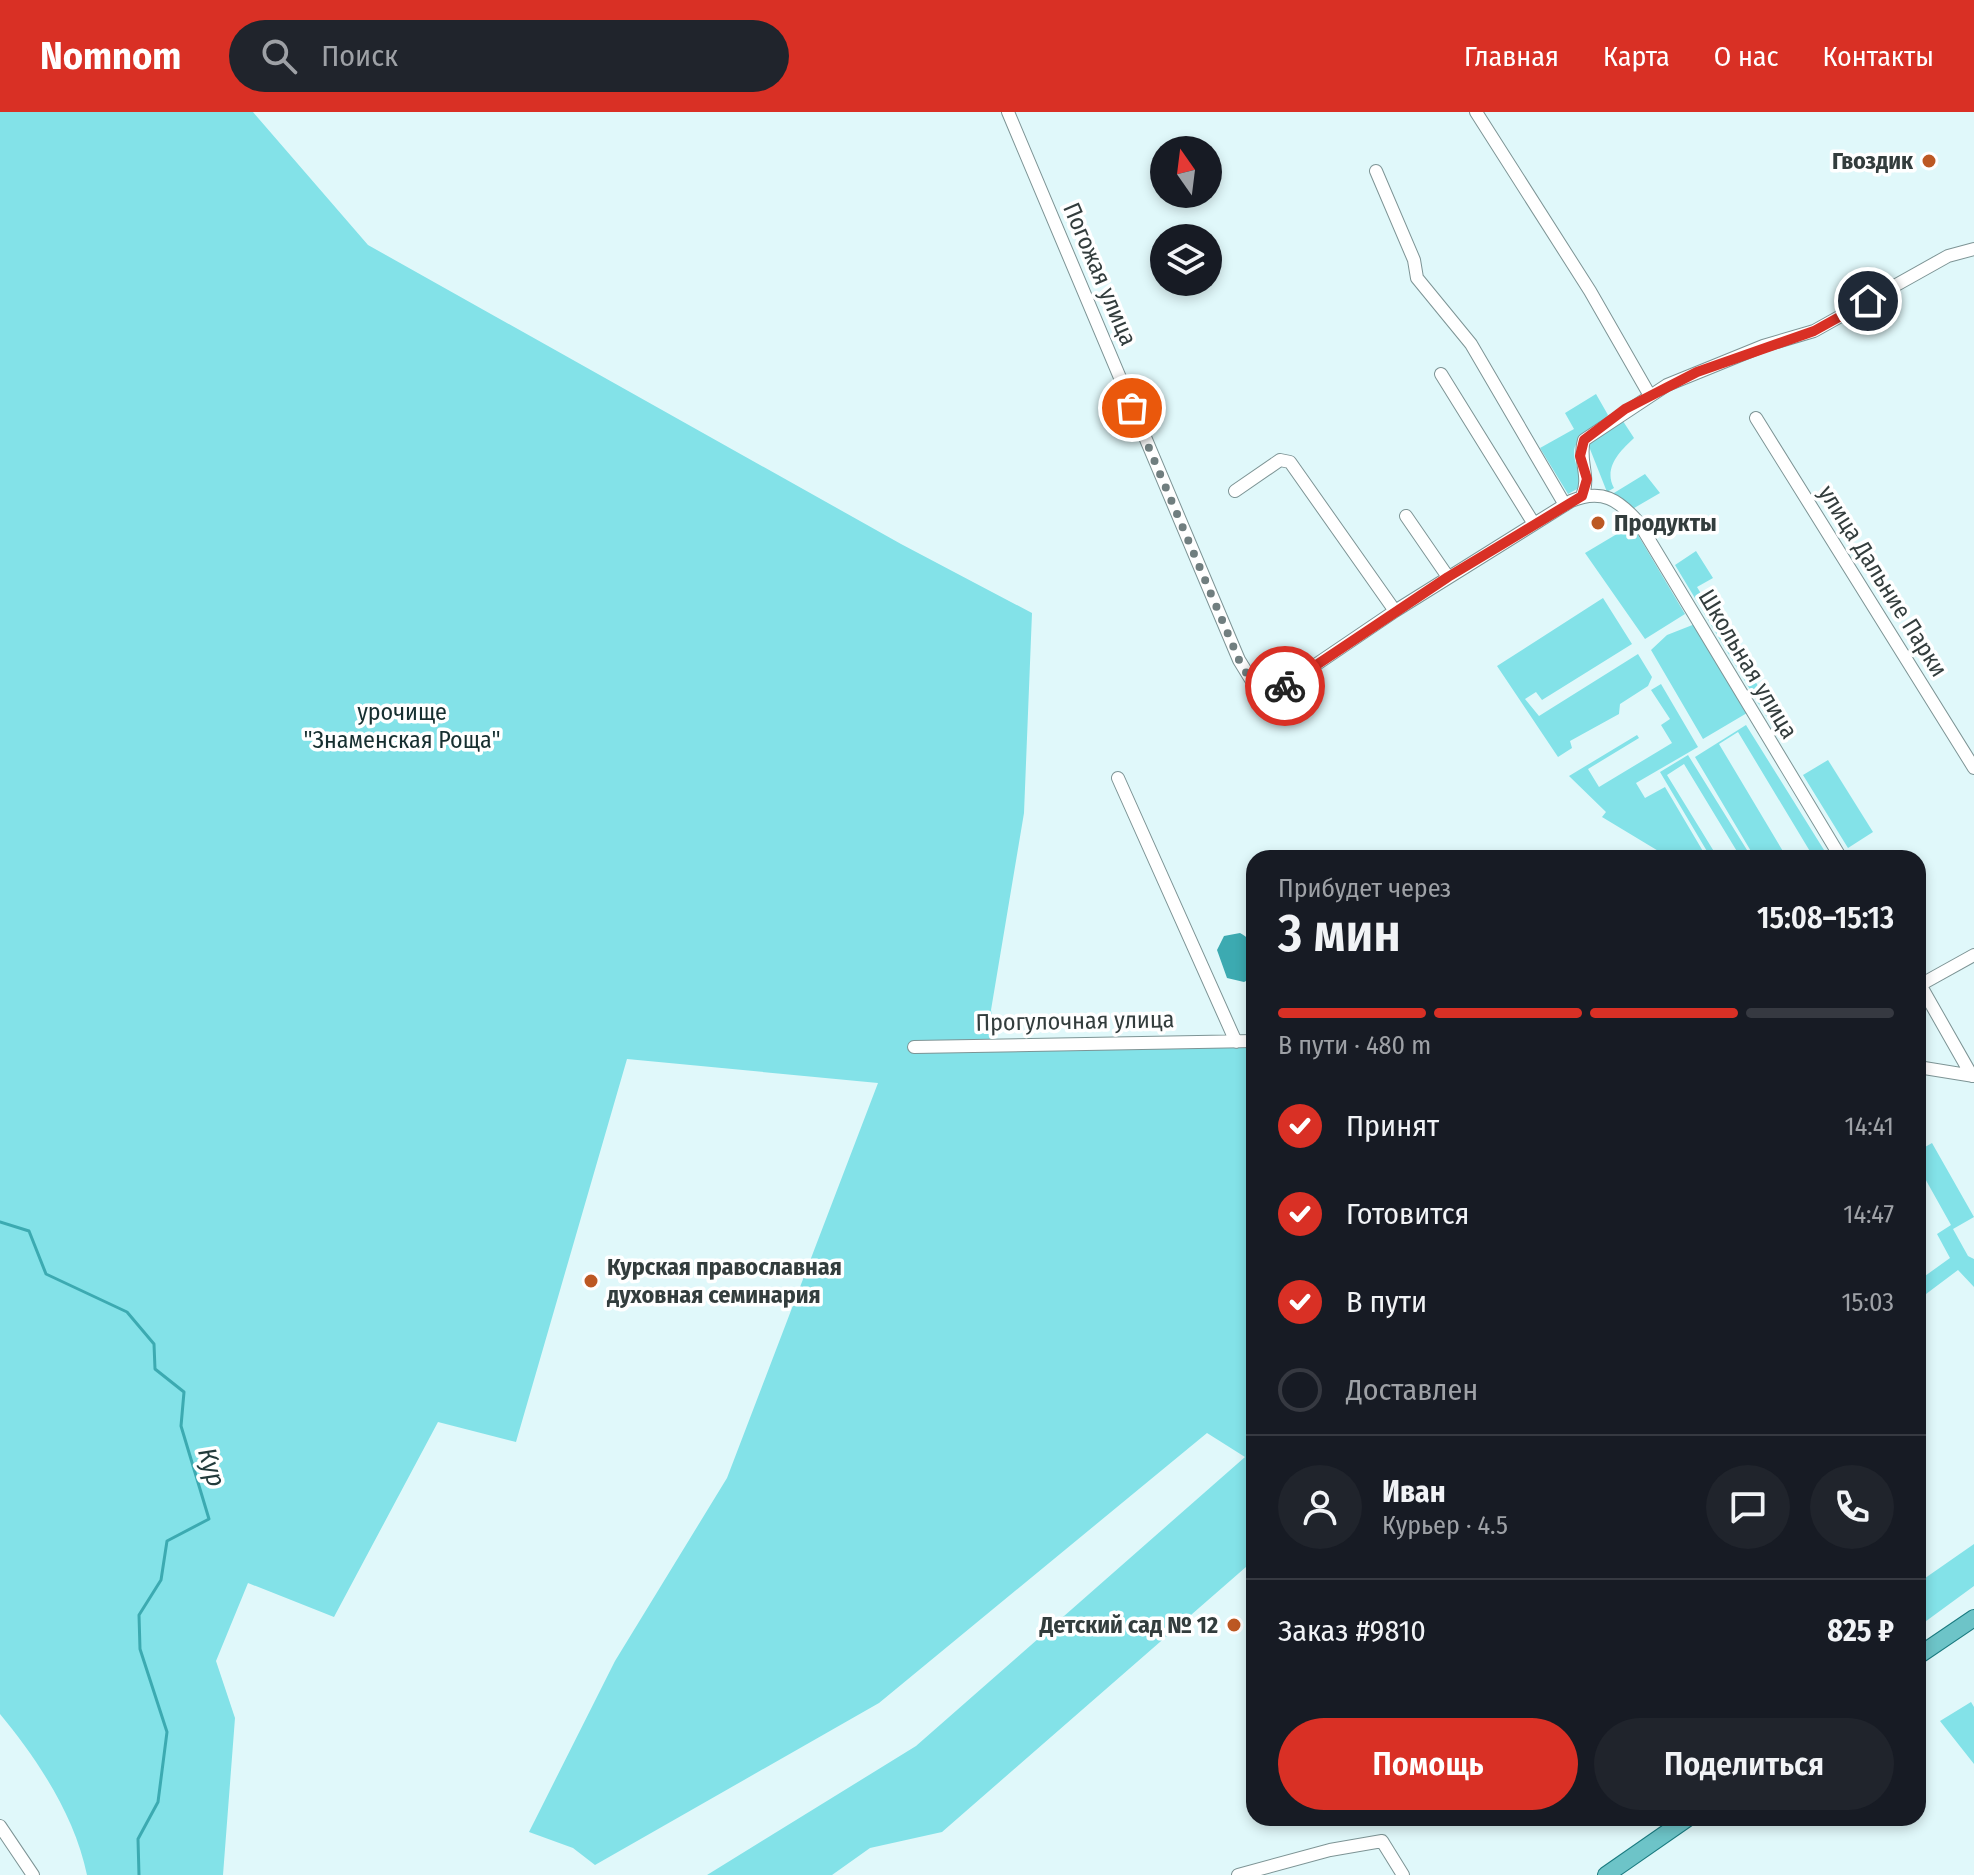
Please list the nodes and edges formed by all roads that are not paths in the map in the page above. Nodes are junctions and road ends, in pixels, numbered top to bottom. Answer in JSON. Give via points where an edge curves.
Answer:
{"nodes":[{"id":1,"x":1008,"y":112,"type":"edge"},
{"id":2,"x":1476,"y":112,"type":"edge"},
{"id":3,"x":1376,"y":171,"type":"dead end"},
{"id":4,"x":1974,"y":249,"type":"edge"},
{"id":5,"x":1441,"y":374,"type":"dead end"},
{"id":6,"x":1649,"y":394,"type":"junction"},
{"id":7,"x":1756,"y":418,"type":"dead end"},
{"id":8,"x":1235,"y":491,"type":"dead end"},
{"id":9,"x":1582,"y":496,"type":"junction"},
{"id":10,"x":1612,"y":497,"type":"joint"},
{"id":11,"x":1565,"y":505,"type":"junction"},
{"id":12,"x":1406,"y":516,"type":"dead end"},
{"id":13,"x":1534,"y":524,"type":"junction"},
{"id":14,"x":1448,"y":577,"type":"junction"},
{"id":15,"x":1395,"y":611,"type":"junction"},
{"id":16,"x":1974,"y":768,"type":"edge"},
{"id":17,"x":1118,"y":778,"type":"dead end"},
{"id":18,"x":1836,"y":850,"type":"edge"},
{"id":19,"x":1974,"y":955,"type":"edge"},
{"id":20,"x":1926,"y":979,"type":"edge"},
{"id":21,"x":1926,"y":995,"type":"edge"},
{"id":22,"x":1246,"y":1041,"type":"edge"},
{"id":23,"x":1236,"y":1042,"type":"junction"},
{"id":24,"x":914,"y":1047,"type":"dead end"},
{"id":25,"x":1926,"y":1068,"type":"edge"},
{"id":26,"x":1973,"y":1076,"type":"edge"},
{"id":27,"x":1974,"y":1618,"type":"edge"},
{"id":28,"x":1926,"y":1651,"type":"edge"},
{"id":29,"x":0,"y":1826,"type":"edge"},
{"id":30,"x":1676,"y":1826,"type":"edge"},
{"id":31,"x":33,"y":1875,"type":"edge"},
{"id":32,"x":1238,"y":1875,"type":"edge"},
{"id":33,"x":1403,"y":1875,"type":"edge"},
{"id":34,"x":1606,"y":1875,"type":"edge"}],
"edges":[{"from":1,"to":15,"type":"street","name":"Погожая улица","via":[[1239,660],[1255,686],[1271,692],[1280,689]]},
{"from":2,"to":6,"type":"street"},
{"from":3,"to":11,"type":"street","via":[[1417,278],[1471,344]]},
{"from":4,"to":6,"type":"street","via":[[1948,256],[1814,331],[1763,346]]},
{"from":5,"to":13,"type":"street"},
{"from":6,"to":9,"type":"street","via":[[1584,440],[1580,456],[1587,479]]},
{"from":7,"to":16,"type":"street","name":"улица Дальние Парки"},
{"from":8,"to":15,"type":"street","via":[[1280,460],[1290,462]]},
{"from":9,"to":10,"type":"street","name":"Погожая улица"},
{"from":9,"to":11,"type":"street","name":"Погожая улица"},
{"from":10,"to":18,"type":"street","name":"Школьная улица","via":[[1639,523]]},
{"from":11,"to":13,"type":"street","name":"Погожая улица"},
{"from":12,"to":14,"type":"street"},
{"from":13,"to":14,"type":"street","name":"Погожая улица"},
{"from":14,"to":15,"type":"street","name":"Погожая улица"},
{"from":17,"to":23,"type":"street"},
{"from":19,"to":20,"type":"street"},
{"from":21,"to":26,"type":"street"},
{"from":22,"to":23,"type":"street","name":"Прогулочная улица"},
{"from":23,"to":24,"type":"street","name":"Прогулочная улица"},
{"from":25,"to":26,"type":"street"},
{"from":27,"to":28,"type":"main road"},
{"from":29,"to":31,"type":"street"},
{"from":30,"to":34,"type":"main road"},
{"from":32,"to":33,"type":"street","via":[[1382,1841]]}]}
